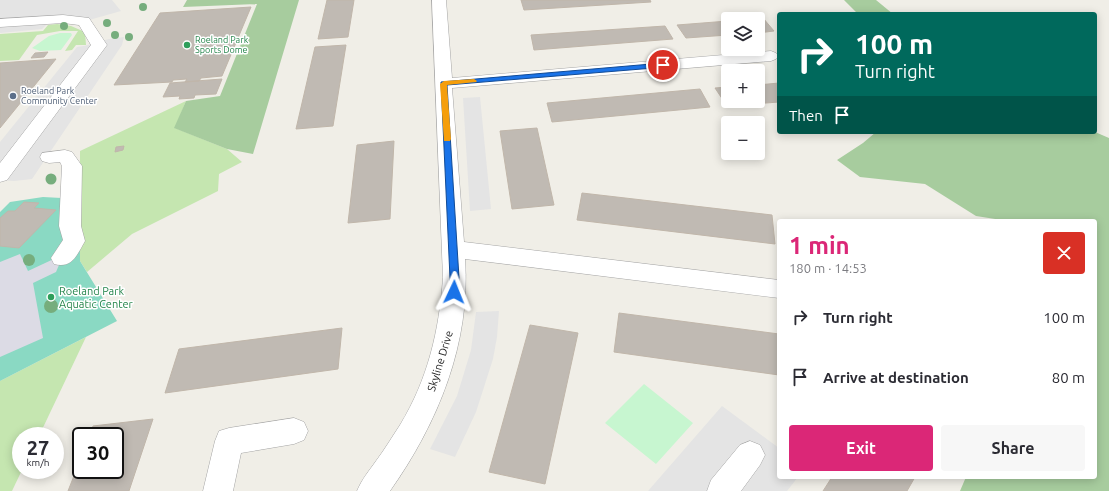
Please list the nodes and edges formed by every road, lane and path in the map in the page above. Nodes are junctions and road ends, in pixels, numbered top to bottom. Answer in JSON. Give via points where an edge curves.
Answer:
{"nodes":[{"id":1,"x":439,"y":0,"type":"edge"},
{"id":2,"x":0,"y":23,"type":"edge"},
{"id":3,"x":771,"y":56,"type":"dead end"},
{"id":4,"x":444,"y":84,"type":"junction"},
{"id":5,"x":49,"y":157,"type":"dead end"},
{"id":6,"x":0,"y":176,"type":"edge"},
{"id":7,"x":453,"y":249,"type":"junction"},
{"id":8,"x":62,"y":258,"type":"dead end"},
{"id":9,"x":777,"y":289,"type":"edge"},
{"id":10,"x":294,"y":431,"type":"dead end"},
{"id":11,"x":750,"y":455,"type":"dead end"},
{"id":12,"x":218,"y":491,"type":"edge"},
{"id":13,"x":372,"y":491,"type":"edge"},
{"id":14,"x":722,"y":491,"type":"edge"}],
"edges":[{"from":1,"to":4,"type":"street","name":"Skyline Drive"},
{"from":2,"to":6,"type":"street","via":[[63,19],[84,21],[99,45]]},
{"from":3,"to":4,"type":"street"},
{"from":4,"to":7,"type":"street","name":"Skyline Drive"},
{"from":5,"to":8,"type":"street","via":[[65,156],[72,166],[70,226],[74,241]]},
{"from":7,"to":9,"type":"street"},
{"from":7,"to":13,"type":"street","name":"Skyline Drive","via":[[455,278],[452,322],[444,356],[428,399],[410,435]]},
{"from":10,"to":12,"type":"street","via":[[229,441]]},
{"from":11,"to":14,"type":"street"}]}
